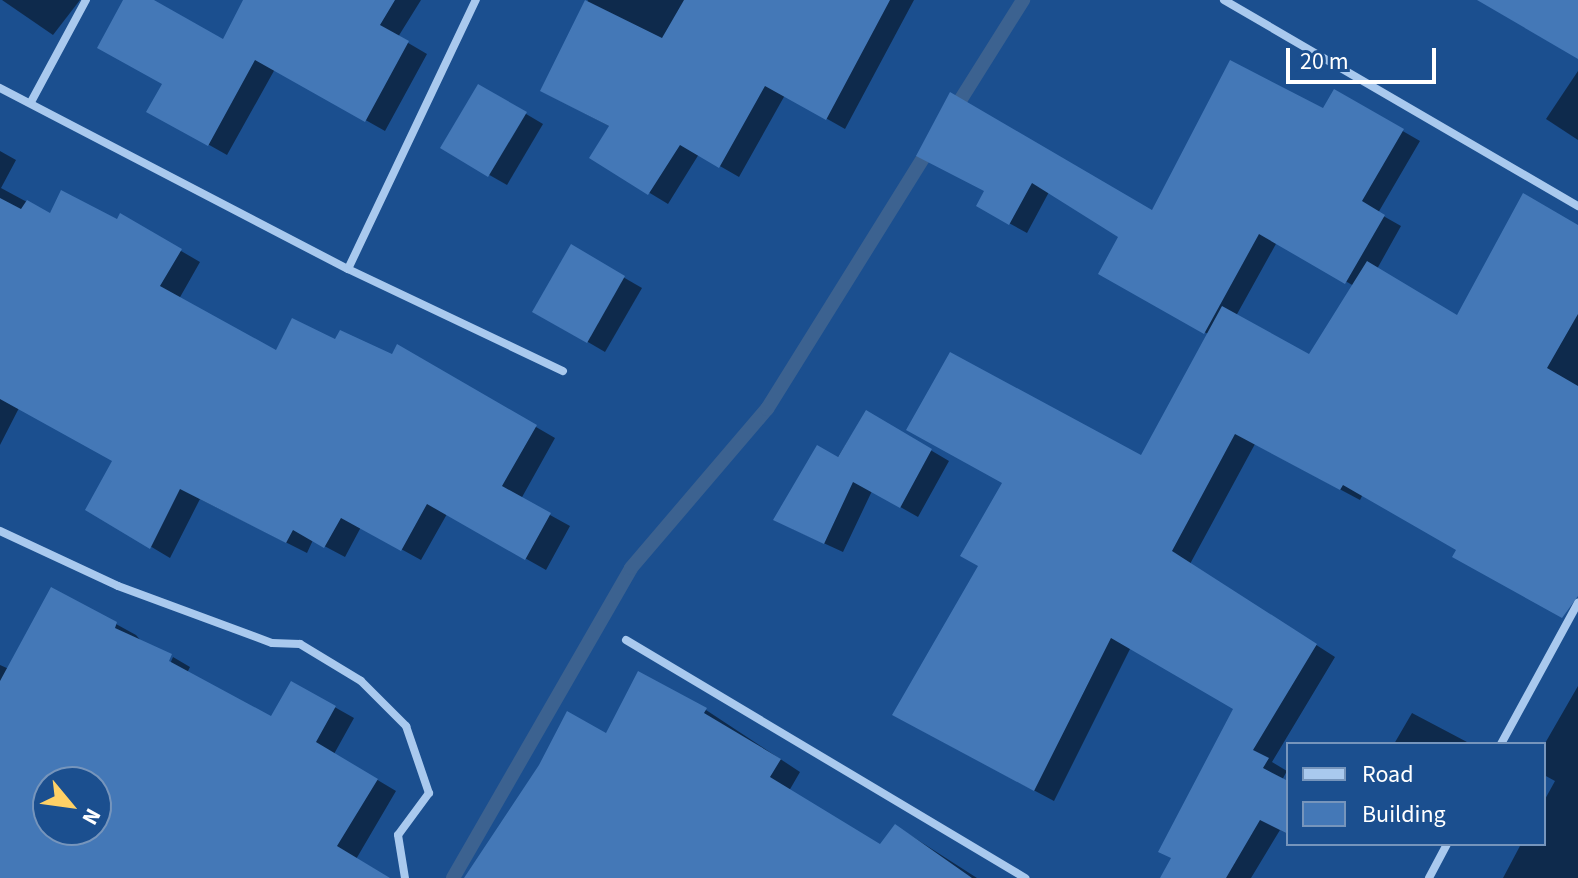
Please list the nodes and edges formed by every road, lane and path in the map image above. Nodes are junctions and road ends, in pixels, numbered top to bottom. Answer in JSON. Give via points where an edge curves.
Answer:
{"nodes":[{"id":1,"x":86,"y":0,"type":"edge"},
{"id":2,"x":476,"y":0,"type":"edge"},
{"id":3,"x":1224,"y":0,"type":"edge"},
{"id":4,"x":0,"y":88,"type":"edge"},
{"id":5,"x":31,"y":102,"type":"junction"},
{"id":6,"x":1578,"y":206,"type":"edge"},
{"id":7,"x":348,"y":269,"type":"junction"},
{"id":8,"x":563,"y":371,"type":"dead end"},
{"id":9,"x":0,"y":531,"type":"edge"},
{"id":10,"x":1578,"y":603,"type":"edge"},
{"id":11,"x":626,"y":640,"type":"dead end"},
{"id":12,"x":1502,"y":742,"type":"edge"},
{"id":13,"x":1446,"y":846,"type":"edge"},
{"id":14,"x":405,"y":878,"type":"edge"},
{"id":15,"x":1026,"y":878,"type":"edge"},
{"id":16,"x":1429,"y":878,"type":"edge"}],
"edges":[{"from":1,"to":5,"type":"street"},
{"from":2,"to":7,"type":"street"},
{"from":3,"to":6,"type":"street"},
{"from":4,"to":5,"type":"street"},
{"from":5,"to":7,"type":"street"},
{"from":7,"to":8,"type":"street"},
{"from":9,"to":14,"type":"street","via":[[132,591],[272,643],[300,644],[361,681],[406,726],[429,793],[398,835]]},
{"from":10,"to":12,"type":"street"},
{"from":11,"to":15,"type":"street"},
{"from":13,"to":16,"type":"street"}]}
